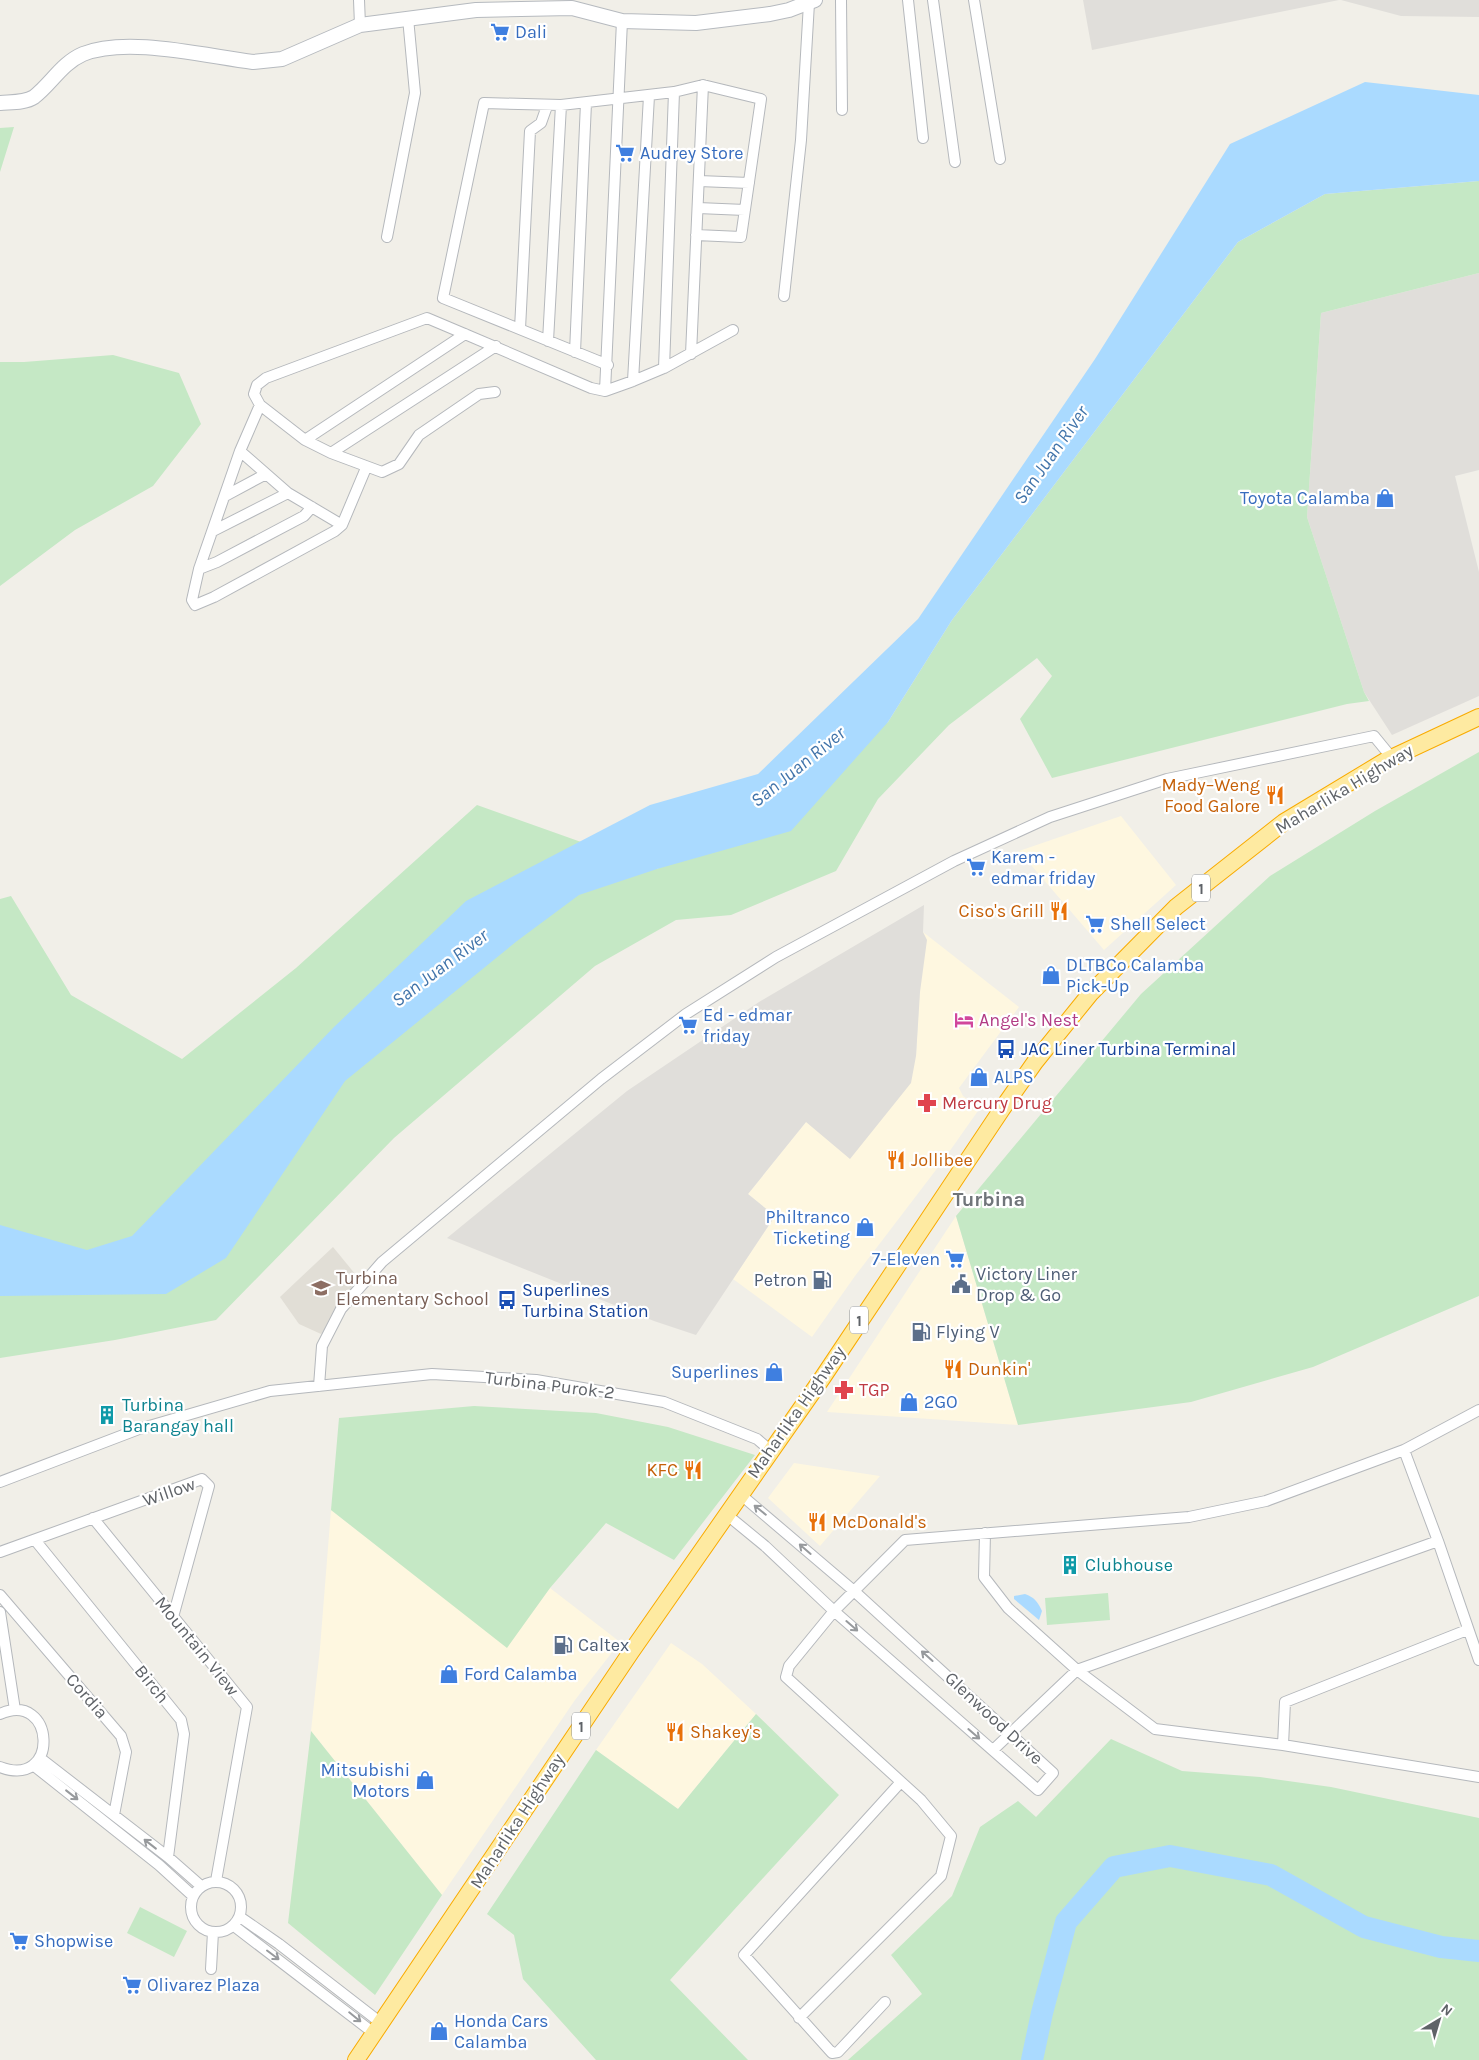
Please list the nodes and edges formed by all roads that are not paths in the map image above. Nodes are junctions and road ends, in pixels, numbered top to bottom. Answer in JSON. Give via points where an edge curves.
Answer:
{"nodes":[{"id":1,"x":359,"y":0,"type":"edge"},
{"id":2,"x":841,"y":0,"type":"edge"},
{"id":3,"x":908,"y":0,"type":"edge"},
{"id":4,"x":933,"y":0,"type":"edge"},
{"id":5,"x":974,"y":0,"type":"edge"},
{"id":6,"x":812,"y":2,"type":"edge"},
{"id":7,"x":531,"y":4,"type":"edge"},
{"id":8,"x":553,"y":4,"type":"edge"},
{"id":9,"x":408,"y":18,"type":"junction"},
{"id":10,"x":622,"y":21,"type":"junction"},
{"id":11,"x":360,"y":25,"type":"junction"},
{"id":12,"x":704,"y":84,"type":"junction"},
{"id":13,"x":674,"y":92,"type":"junction"},
{"id":14,"x":648,"y":96,"type":"junction"},
{"id":15,"x":619,"y":98,"type":"junction"},
{"id":16,"x":0,"y":103,"type":"edge"},
{"id":17,"x":586,"y":103,"type":"junction"},
{"id":18,"x":546,"y":106,"type":"junction"},
{"id":19,"x":561,"y":106,"type":"junction"},
{"id":20,"x":842,"y":110,"type":"dead end"},
{"id":21,"x":923,"y":138,"type":"dead end"},
{"id":22,"x":1000,"y":159,"type":"dead end"},
{"id":23,"x":955,"y":162,"type":"dead end"},
{"id":24,"x":699,"y":181,"type":"junction"},
{"id":25,"x":749,"y":183,"type":"junction"},
{"id":26,"x":698,"y":208,"type":"junction"},
{"id":27,"x":745,"y":210,"type":"junction"},
{"id":28,"x":696,"y":235,"type":"junction"},
{"id":29,"x":387,"y":237,"type":"dead end"},
{"id":30,"x":784,"y":296,"type":"dead end"},
{"id":31,"x":520,"y":329,"type":"junction"},
{"id":32,"x":733,"y":330,"type":"dead end"},
{"id":33,"x":465,"y":334,"type":"junction"},
{"id":34,"x":548,"y":341,"type":"junction"},
{"id":35,"x":496,"y":346,"type":"junction"},
{"id":36,"x":575,"y":352,"type":"junction"},
{"id":37,"x":691,"y":354,"type":"junction"},
{"id":38,"x":608,"y":365,"type":"junction"},
{"id":39,"x":664,"y":368,"type":"junction"},
{"id":40,"x":633,"y":381,"type":"junction"},
{"id":41,"x":605,"y":391,"type":"junction"},
{"id":42,"x":495,"y":392,"type":"dead end"},
{"id":43,"x":260,"y":405,"type":"junction"},
{"id":44,"x":305,"y":440,"type":"junction"},
{"id":45,"x":240,"y":451,"type":"junction"},
{"id":46,"x":330,"y":453,"type":"junction"},
{"id":47,"x":366,"y":468,"type":"junction"},
{"id":48,"x":266,"y":474,"type":"junction"},
{"id":49,"x":288,"y":493,"type":"junction"},
{"id":50,"x":225,"y":496,"type":"junction"},
{"id":51,"x":312,"y":507,"type":"junction"},
{"id":52,"x":342,"y":524,"type":"junction"},
{"id":53,"x":212,"y":531,"type":"junction"},
{"id":54,"x":200,"y":569,"type":"junction"},
{"id":55,"x":1479,"y":717,"type":"edge"},
{"id":56,"x":1392,"y":758,"type":"junction"},
{"id":57,"x":319,"y":1386,"type":"junction"},
{"id":58,"x":1479,"y":1410,"type":"edge"},
{"id":59,"x":1404,"y":1450,"type":"junction"},
{"id":60,"x":770,"y":1451,"type":"junction"},
{"id":61,"x":0,"y":1482,"type":"edge"},
{"id":62,"x":740,"y":1494,"type":"junction"},
{"id":63,"x":726,"y":1514,"type":"junction"},
{"id":64,"x":93,"y":1518,"type":"junction"},
{"id":65,"x":985,"y":1533,"type":"junction"},
{"id":66,"x":35,"y":1540,"type":"junction"},
{"id":67,"x":1438,"y":1541,"type":"junction"},
{"id":68,"x":0,"y":1552,"type":"edge"},
{"id":69,"x":854,"y":1591,"type":"junction"},
{"id":70,"x":0,"y":1595,"type":"edge"},
{"id":71,"x":834,"y":1611,"type":"junction"},
{"id":72,"x":0,"y":1612,"type":"edge"},
{"id":73,"x":173,"y":1616,"type":"junction"},
{"id":74,"x":1467,"y":1630,"type":"junction"},
{"id":75,"x":1479,"y":1660,"type":"edge"},
{"id":76,"x":1077,"y":1670,"type":"junction"},
{"id":77,"x":15,"y":1710,"type":"junction"},
{"id":78,"x":0,"y":1714,"type":"edge"},
{"id":79,"x":1012,"y":1733,"type":"junction"},
{"id":80,"x":1282,"y":1745,"type":"junction"},
{"id":81,"x":993,"y":1750,"type":"junction"},
{"id":82,"x":37,"y":1761,"type":"junction"},
{"id":83,"x":0,"y":1767,"type":"edge"},
{"id":84,"x":1479,"y":1777,"type":"edge"},
{"id":85,"x":900,"y":1783,"type":"junction"},
{"id":86,"x":114,"y":1815,"type":"junction"},
{"id":87,"x":168,"y":1858,"type":"junction"},
{"id":88,"x":216,"y":1882,"type":"junction"},
{"id":89,"x":201,"y":1886,"type":"junction"},
{"id":90,"x":193,"y":1896,"type":"junction"},
{"id":91,"x":237,"y":1921,"type":"junction"},
{"id":92,"x":213,"y":1932,"type":"junction"},
{"id":93,"x":211,"y":1969,"type":"dead end"},
{"id":94,"x":885,"y":2002,"type":"dead end"},
{"id":95,"x":799,"y":2018,"type":"junction"},
{"id":96,"x":378,"y":2028,"type":"junction"},
{"id":97,"x":356,"y":2060,"type":"edge"}],
"edges":[{"from":1,"to":11,"type":"street"},
{"from":2,"to":20,"type":"street"},
{"from":3,"to":21,"type":"street"},
{"from":4,"to":23,"type":"street"},
{"from":5,"to":22,"type":"street"},
{"from":6,"to":10,"type":"main road","via":[[770,14],[696,23]]},
{"from":6,"to":30,"type":"street"},
{"from":7,"to":8,"type":"main road"},
{"from":7,"to":9,"type":"main road"},
{"from":8,"to":10,"type":"main road"},
{"from":9,"to":11,"type":"main road"},
{"from":9,"to":29,"type":"street","via":[[415,93]]},
{"from":10,"to":15,"type":"street"},
{"from":11,"to":16,"type":"main road","via":[[269,62],[141,47],[104,48],[75,58],[34,96]]},
{"from":12,"to":13,"type":"street"},
{"from":12,"to":24,"type":"street"},
{"from":12,"to":25,"type":"street","via":[[761,99]]},
{"from":13,"to":14,"type":"street"},
{"from":13,"to":39,"type":"street"},
{"from":14,"to":15,"type":"street"},
{"from":14,"to":40,"type":"street"},
{"from":15,"to":17,"type":"street"},
{"from":15,"to":38,"type":"street"},
{"from":17,"to":19,"type":"street"},
{"from":17,"to":36,"type":"street"},
{"from":18,"to":19,"type":"street"},
{"from":18,"to":31,"type":"street","via":[[541,123],[530,131]]},
{"from":18,"to":31,"type":"street","via":[[484,103],[443,298]]},
{"from":19,"to":34,"type":"street"},
{"from":24,"to":25,"type":"street"},
{"from":24,"to":26,"type":"street"},
{"from":25,"to":27,"type":"street"},
{"from":26,"to":27,"type":"street"},
{"from":26,"to":28,"type":"street"},
{"from":27,"to":28,"type":"street","via":[[741,237]]},
{"from":28,"to":37,"type":"street"},
{"from":31,"to":34,"type":"street"},
{"from":32,"to":37,"type":"street"},
{"from":33,"to":35,"type":"street"},
{"from":33,"to":43,"type":"street","via":[[427,318],[266,378],[257,385],[254,394]]},
{"from":33,"to":44,"type":"street"},
{"from":34,"to":36,"type":"street"},
{"from":35,"to":41,"type":"street","via":[[591,388]]},
{"from":35,"to":46,"type":"street"},
{"from":36,"to":38,"type":"street"},
{"from":37,"to":39,"type":"street"},
{"from":38,"to":41,"type":"street"},
{"from":39,"to":40,"type":"street"},
{"from":40,"to":41,"type":"street"},
{"from":42,"to":47,"type":"street","via":[[479,394],[419,435],[399,464],[390,470],[382,472]]},
{"from":43,"to":44,"type":"street"},
{"from":43,"to":45,"type":"street"},
{"from":44,"to":46,"type":"street"},
{"from":45,"to":48,"type":"street"},
{"from":45,"to":50,"type":"street"},
{"from":46,"to":47,"type":"street"},
{"from":47,"to":52,"type":"street"},
{"from":48,"to":49,"type":"street"},
{"from":48,"to":50,"type":"street"},
{"from":49,"to":51,"type":"street"},
{"from":49,"to":53,"type":"street"},
{"from":50,"to":53,"type":"street"},
{"from":51,"to":52,"type":"street"},
{"from":51,"to":54,"type":"street","via":[[304,516]]},
{"from":52,"to":54,"type":"street","via":[[301,550],[195,604],[192,600]]},
{"from":53,"to":54,"type":"street"},
{"from":55,"to":56,"type":"highway","name":"Maharlika Highway","number":"1"},
{"from":56,"to":57,"type":"street","via":[[1374,736],[1167,779],[1050,817],[954,861],[776,956],[686,1014],[601,1079],[382,1262],[341,1309],[322,1346]]},
{"from":56,"to":60,"type":"highway","name":"Maharlika Highway","number":"1","via":[[1284,822],[1176,907],[1090,994],[1002,1109]]},
{"from":57,"to":60,"type":"street","name":"Turbina Purok-2","via":[[432,1374],[536,1380],[664,1402],[757,1439]]},
{"from":57,"to":61,"type":"street","name":"Turbina Purok-2","via":[[270,1390],[139,1429]]},
{"from":58,"to":59,"type":"street"},
{"from":59,"to":65,"type":"street","via":[[1266,1501],[1189,1517]]},
{"from":59,"to":67,"type":"street"},
{"from":60,"to":62,"type":"highway","name":"Maharlika Highway","number":"1"},
{"from":62,"to":63,"type":"highway","name":"Maharlika Highway","number":"1"},
{"from":69,"to":62,"type":"street","name":"Glenwood Drive","one_way":true},
{"from":63,"to":71,"type":"street","name":"Glenwood Drive"},
{"from":63,"to":96,"type":"highway","name":"Maharlika Highway","number":"1"},
{"from":64,"to":66,"type":"street","name":"Willow"},
{"from":64,"to":73,"type":"street","name":"Mountain View"},
{"from":64,"to":73,"type":"street","name":"Willow","via":[[202,1479],[209,1486]]},
{"from":65,"to":69,"type":"street","via":[[905,1540]]},
{"from":65,"to":76,"type":"street","via":[[984,1577],[1008,1608]]},
{"from":66,"to":68,"type":"street","name":"Willow"},
{"from":66,"to":87,"type":"street","name":"Birch","via":[[181,1720],[184,1734]]},
{"from":67,"to":74,"type":"street"},
{"from":67,"to":76,"type":"street"},
{"from":69,"to":71,"type":"street"},
{"from":79,"to":69,"type":"street","name":"Glenwood Drive","one_way":true},
{"from":70,"to":86,"type":"street","name":"Cordia","via":[[121,1736],[126,1752]]},
{"from":71,"to":81,"type":"street","name":"Glenwood Drive","one_way":true},
{"from":71,"to":85,"type":"street","via":[[789,1666],[786,1676]]},
{"from":72,"to":77,"type":"street"},
{"from":73,"to":88,"type":"street","name":"Mountain View","via":[[247,1707]]},
{"from":74,"to":75,"type":"street"},
{"from":74,"to":80,"type":"street","via":[[1286,1702]]},
{"from":76,"to":79,"type":"street"},
{"from":76,"to":80,"type":"street","via":[[1155,1729]]},
{"from":77,"to":78,"type":"street"},
{"from":77,"to":82,"type":"street","via":[[32,1716],[43,1730],[45,1740]]},
{"from":79,"to":81,"type":"street"},
{"from":79,"to":81,"type":"street","name":"Glenwood Drive","via":[[1053,1772],[1038,1790]]},
{"from":80,"to":84,"type":"street"},
{"from":82,"to":83,"type":"street","via":[[17,1771]]},
{"from":82,"to":86,"type":"street"},
{"from":82,"to":90,"type":"street","one_way":true},
{"from":85,"to":95,"type":"street","via":[[744,1955]]},
{"from":85,"to":95,"type":"street","via":[[921,1800],[951,1836],[941,1876]]},
{"from":87,"to":86,"type":"street","one_way":true},
{"from":87,"to":89,"type":"street"},
{"from":88,"to":89,"type":"street"},
{"from":88,"to":91,"type":"street","via":[[224,1883],[241,1900]]},
{"from":89,"to":90,"type":"street"},
{"from":90,"to":92,"type":"street","via":[[194,1919]]},
{"from":91,"to":92,"type":"street","via":[[220,1932]]},
{"from":91,"to":96,"type":"street","via":[[279,1944]]},
{"from":92,"to":93,"type":"street"},
{"from":94,"to":95,"type":"street","via":[[838,2052],[832,2054]]},
{"from":96,"to":97,"type":"highway","name":"Maharlika Highway","number":"1"}]}
